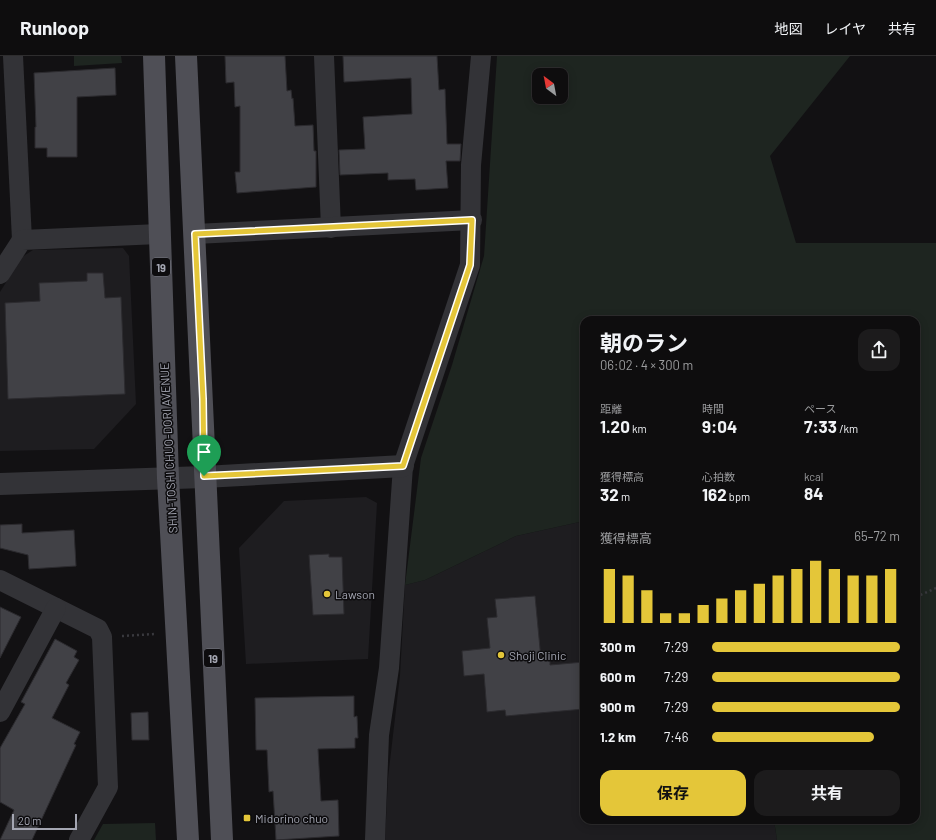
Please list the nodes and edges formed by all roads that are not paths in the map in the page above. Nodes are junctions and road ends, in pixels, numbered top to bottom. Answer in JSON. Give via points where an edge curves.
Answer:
{"nodes":[{"id":1,"x":14,"y":56,"type":"edge"},
{"id":2,"x":154,"y":56,"type":"edge"},
{"id":3,"x":186,"y":56,"type":"edge"},
{"id":4,"x":324,"y":56,"type":"edge"},
{"id":5,"x":481,"y":56,"type":"edge"},
{"id":6,"x":8,"y":109,"type":"edge"},
{"id":7,"x":472,"y":220,"type":"junction"},
{"id":8,"x":331,"y":228,"type":"junction"},
{"id":9,"x":159,"y":234,"type":"junction"},
{"id":10,"x":195,"y":234,"type":"junction"},
{"id":11,"x":22,"y":240,"type":"junction"},
{"id":12,"x":0,"y":274,"type":"edge"},
{"id":13,"x":403,"y":466,"type":"junction"},
{"id":14,"x":204,"y":476,"type":"junction"},
{"id":15,"x":168,"y":478,"type":"junction"},
{"id":16,"x":0,"y":484,"type":"edge"},
{"id":17,"x":0,"y":580,"type":"edge"},
{"id":18,"x":56,"y":608,"type":"junction"},
{"id":19,"x":0,"y":712,"type":"edge"},
{"id":20,"x":79,"y":840,"type":"edge"},
{"id":21,"x":188,"y":840,"type":"edge"},
{"id":22,"x":222,"y":840,"type":"edge"},
{"id":23,"x":375,"y":840,"type":"edge"}],
"edges":[{"from":1,"to":6,"type":"street"},
{"from":2,"to":9,"type":"main road","name":"SHIN-TOSHI CHUO-DORI AVENUE","number":"19"},
{"from":3,"to":10,"type":"main road","number":"19"},
{"from":4,"to":8,"type":"street"},
{"from":5,"to":7,"type":"street","via":[[471,165]]},
{"from":6,"to":11,"type":"street"},
{"from":7,"to":8,"type":"street"},
{"from":7,"to":13,"type":"street","via":[[470,265]]},
{"from":8,"to":10,"type":"street"},
{"from":9,"to":11,"type":"street"},
{"from":9,"to":15,"type":"main road","name":"SHIN-TOSHI CHUO-DORI AVENUE","number":"19"},
{"from":10,"to":14,"type":"main road","number":"19"},
{"from":11,"to":12,"type":"street"},
{"from":13,"to":14,"type":"street"},
{"from":13,"to":23,"type":"street","via":[[389,668],[379,735]]},
{"from":14,"to":15,"type":"street"},
{"from":14,"to":22,"type":"main road","number":"19"},
{"from":15,"to":16,"type":"street"},
{"from":15,"to":21,"type":"main road","name":"SHIN-TOSHI CHUO-DORI AVENUE","number":"19"},
{"from":17,"to":18,"type":"street"},
{"from":18,"to":19,"type":"street"},
{"from":18,"to":20,"type":"street","via":[[98,629],[102,637],[108,786]]}]}
